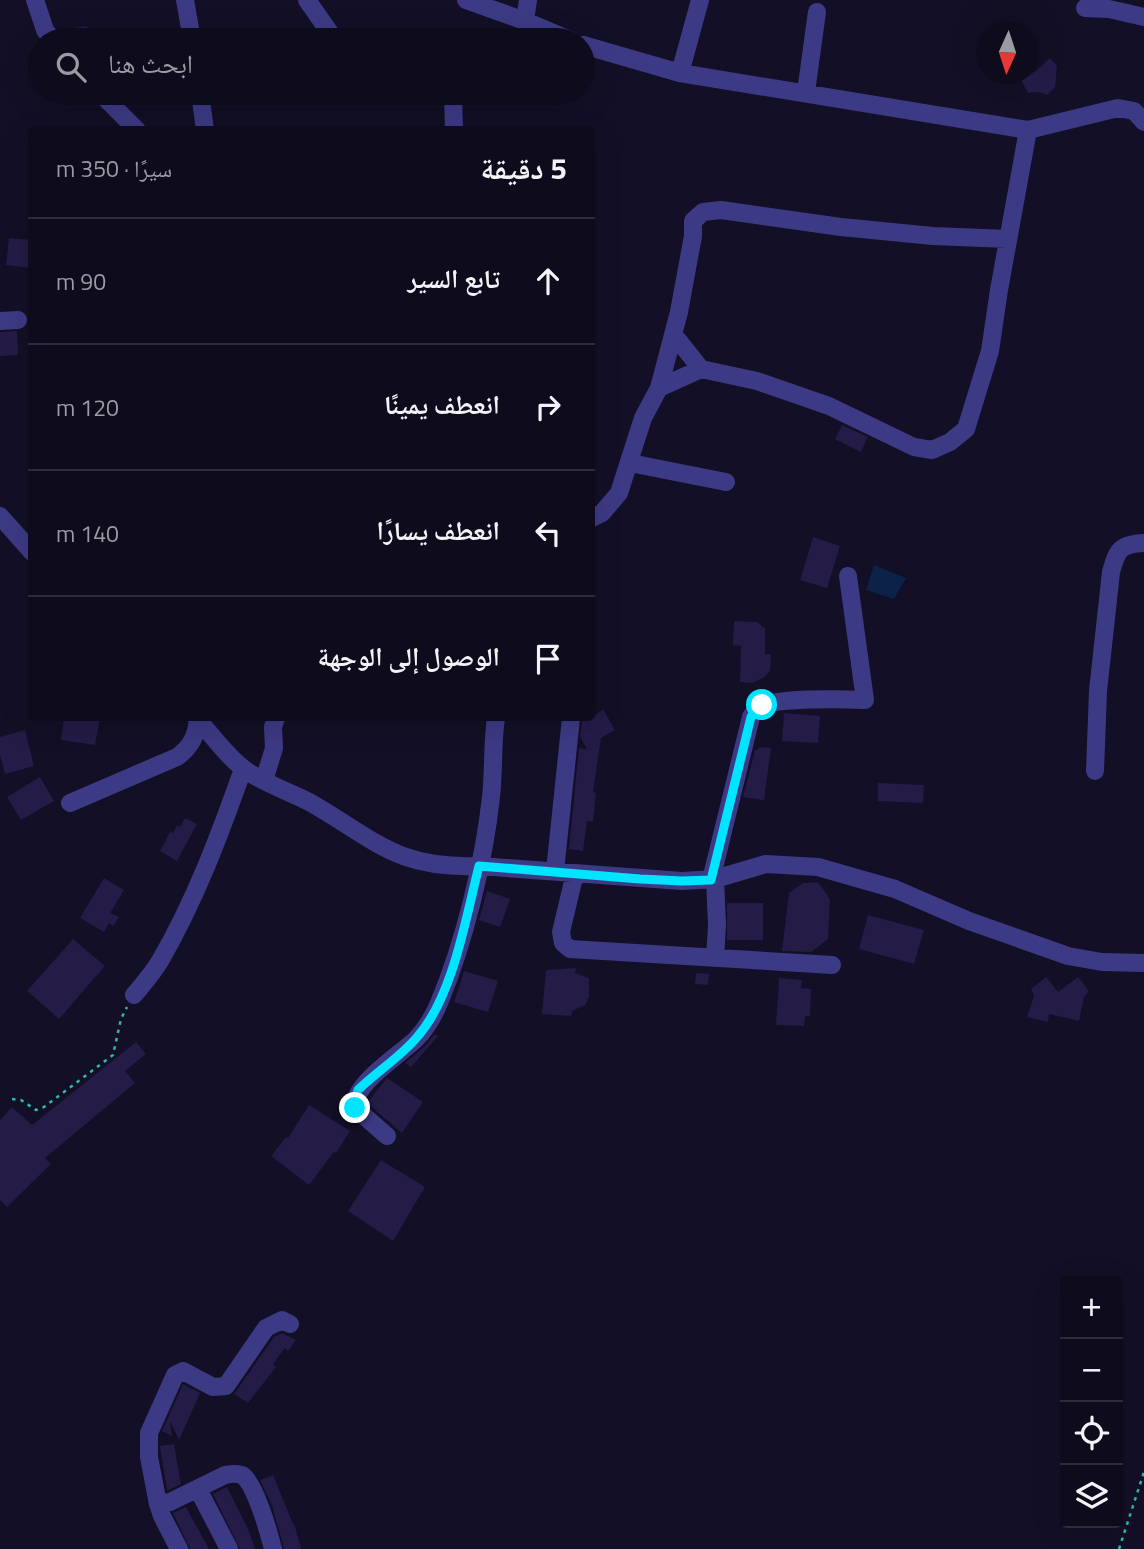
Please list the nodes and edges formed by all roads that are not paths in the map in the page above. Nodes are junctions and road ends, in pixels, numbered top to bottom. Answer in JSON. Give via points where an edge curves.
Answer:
{"nodes":[{"id":1,"x":35,"y":0,"type":"edge"},
{"id":2,"x":185,"y":0,"type":"edge"},
{"id":3,"x":307,"y":0,"type":"edge"},
{"id":4,"x":466,"y":0,"type":"edge"},
{"id":5,"x":528,"y":0,"type":"edge"},
{"id":6,"x":700,"y":0,"type":"edge"},
{"id":7,"x":1084,"y":8,"type":"dead end"},
{"id":8,"x":817,"y":12,"type":"dead end"},
{"id":9,"x":1144,"y":17,"type":"edge"},
{"id":10,"x":525,"y":21,"type":"junction"},
{"id":11,"x":44,"y":28,"type":"edge"},
{"id":12,"x":190,"y":28,"type":"edge"},
{"id":13,"x":327,"y":28,"type":"edge"},
{"id":14,"x":542,"y":28,"type":"edge"},
{"id":15,"x":595,"y":48,"type":"edge"},
{"id":16,"x":680,"y":73,"type":"junction"},
{"id":17,"x":806,"y":92,"type":"junction"},
{"id":18,"x":112,"y":105,"type":"edge"},
{"id":19,"x":202,"y":105,"type":"edge"},
{"id":20,"x":453,"y":105,"type":"edge"},
{"id":21,"x":1144,"y":122,"type":"edge"},
{"id":22,"x":133,"y":126,"type":"edge"},
{"id":23,"x":204,"y":126,"type":"edge"},
{"id":24,"x":454,"y":126,"type":"edge"},
{"id":25,"x":1028,"y":130,"type":"junction"},
{"id":26,"x":1008,"y":239,"type":"junction"},
{"id":27,"x":18,"y":320,"type":"dead end"},
{"id":28,"x":0,"y":321,"type":"edge"},
{"id":29,"x":674,"y":335,"type":"junction"},
{"id":30,"x":701,"y":369,"type":"junction"},
{"id":31,"x":659,"y":388,"type":"junction"},
{"id":32,"x":630,"y":463,"type":"junction"},
{"id":33,"x":726,"y":482,"type":"dead end"},
{"id":34,"x":0,"y":516,"type":"edge"},
{"id":35,"x":595,"y":516,"type":"edge"},
{"id":36,"x":1144,"y":543,"type":"edge"},
{"id":37,"x":28,"y":548,"type":"edge"},
{"id":38,"x":848,"y":576,"type":"dead end"},
{"id":39,"x":197,"y":721,"type":"edge"},
{"id":40,"x":199,"y":721,"type":"edge"},
{"id":41,"x":275,"y":721,"type":"edge"},
{"id":42,"x":496,"y":721,"type":"edge"},
{"id":43,"x":571,"y":721,"type":"edge"},
{"id":44,"x":243,"y":769,"type":"junction"},
{"id":45,"x":1095,"y":771,"type":"dead end"},
{"id":46,"x":264,"y":781,"type":"junction"},
{"id":47,"x":70,"y":803,"type":"dead end"},
{"id":48,"x":479,"y":866,"type":"junction"},
{"id":49,"x":555,"y":871,"type":"junction"},
{"id":50,"x":575,"y":873,"type":"junction"},
{"id":51,"x":713,"y":879,"type":"junction"},
{"id":52,"x":715,"y":958,"type":"junction"},
{"id":53,"x":1144,"y":964,"type":"edge"},
{"id":54,"x":832,"y":965,"type":"dead end"},
{"id":55,"x":134,"y":995,"type":"road end"},
{"id":56,"x":387,"y":1136,"type":"dead end"},
{"id":57,"x":290,"y":1324,"type":"dead end"},
{"id":58,"x":198,"y":1489,"type":"junction"},
{"id":59,"x":158,"y":1504,"type":"junction"},
{"id":60,"x":178,"y":1549,"type":"edge"},
{"id":61,"x":229,"y":1549,"type":"edge"},
{"id":62,"x":273,"y":1549,"type":"edge"}],
"edges":[{"from":1,"to":11,"type":"street"},
{"from":2,"to":12,"type":"street"},
{"from":3,"to":13,"type":"street"},
{"from":4,"to":10,"type":"street"},
{"from":5,"to":10,"type":"street"},
{"from":6,"to":16,"type":"street"},
{"from":7,"to":9,"type":"street"},
{"from":8,"to":17,"type":"street"},
{"from":10,"to":14,"type":"street"},
{"from":15,"to":16,"type":"street"},
{"from":16,"to":17,"type":"street"},
{"from":17,"to":25,"type":"street"},
{"from":18,"to":22,"type":"street"},
{"from":19,"to":23,"type":"street"},
{"from":20,"to":24,"type":"street"},
{"from":21,"to":25,"type":"street","via":[[1134,111],[1118,108]]},
{"from":25,"to":26,"type":"street"},
{"from":26,"to":29,"type":"street","via":[[933,236],[721,210],[703,212],[693,221]]},
{"from":26,"to":30,"type":"street","via":[[990,351],[966,429],[932,450],[914,447],[829,406],[757,381]]},
{"from":27,"to":28,"type":"street"},
{"from":29,"to":30,"type":"street"},
{"from":29,"to":31,"type":"street"},
{"from":30,"to":31,"type":"street"},
{"from":31,"to":32,"type":"street","via":[[643,418]]},
{"from":32,"to":33,"type":"street"},
{"from":32,"to":35,"type":"street","via":[[619,493]]},
{"from":34,"to":37,"type":"street"},
{"from":36,"to":45,"type":"street","via":[[1125,546],[1117,554],[1108,584]]},
{"from":38,"to":51,"type":"street","via":[[865,700],[770,703],[757,708],[751,717]]},
{"from":39,"to":47,"type":"street","via":[[192,742],[177,757]]},
{"from":40,"to":44,"type":"street"},
{"from":41,"to":46,"type":"street","via":[[274,748]]},
{"from":42,"to":48,"type":"street","via":[[491,798]]},
{"from":43,"to":49,"type":"street"},
{"from":44,"to":46,"type":"street"},
{"from":44,"to":55,"type":"street","via":[[201,879],[159,963]]},
{"from":46,"to":48,"type":"street","via":[[414,861]]},
{"from":48,"to":49,"type":"street"},
{"from":48,"to":56,"type":"street","via":[[438,1006],[419,1036],[356,1095],[355,1108]]},
{"from":49,"to":50,"type":"street"},
{"from":50,"to":51,"type":"street","via":[[668,881]]},
{"from":50,"to":52,"type":"street","via":[[561,932],[564,946]]},
{"from":51,"to":52,"type":"street"},
{"from":51,"to":53,"type":"street","via":[[766,864],[818,867],[895,888],[969,921],[1068,956]]},
{"from":52,"to":54,"type":"street"},
{"from":57,"to":59,"type":"street","via":[[282,1320],[266,1328],[226,1386],[213,1387],[183,1371],[175,1375],[149,1433]]},
{"from":58,"to":59,"type":"street"},
{"from":58,"to":61,"type":"street"},
{"from":58,"to":62,"type":"street","via":[[225,1475],[242,1475],[250,1485]]},
{"from":59,"to":60,"type":"street"}]}
